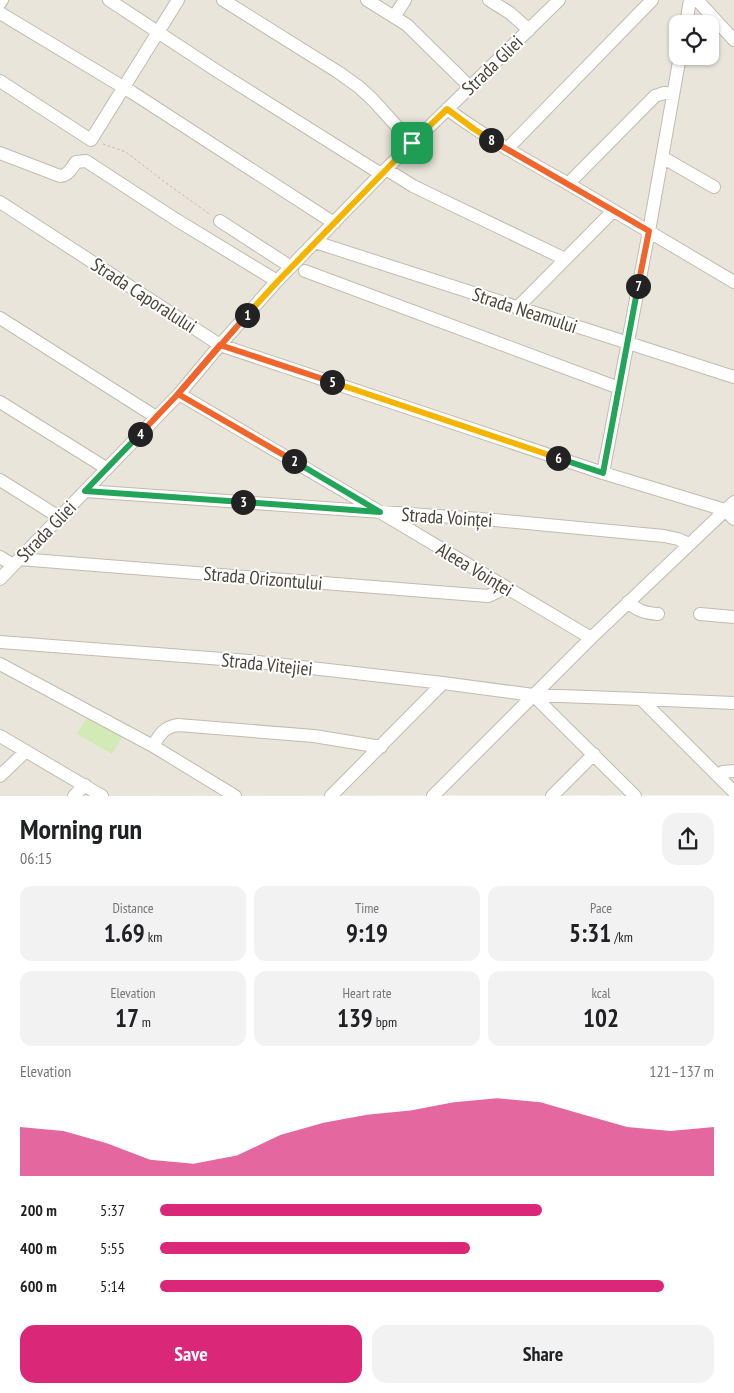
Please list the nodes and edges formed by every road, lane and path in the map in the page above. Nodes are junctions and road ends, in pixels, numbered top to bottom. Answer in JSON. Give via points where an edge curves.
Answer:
{"nodes":[{"id":1,"x":108,"y":0,"type":"edge"},
{"id":2,"x":178,"y":0,"type":"edge"},
{"id":3,"x":223,"y":0,"type":"edge"},
{"id":4,"x":367,"y":0,"type":"edge"},
{"id":5,"x":405,"y":0,"type":"edge"},
{"id":6,"x":489,"y":0,"type":"edge"},
{"id":7,"x":559,"y":0,"type":"edge"},
{"id":8,"x":652,"y":0,"type":"edge"},
{"id":9,"x":690,"y":0,"type":"edge"},
{"id":10,"x":697,"y":0,"type":"edge"},
{"id":11,"x":0,"y":13,"type":"edge"},
{"id":12,"x":688,"y":15,"type":"edge"},
{"id":13,"x":394,"y":18,"type":"junction"},
{"id":14,"x":529,"y":30,"type":"junction"},
{"id":15,"x":158,"y":32,"type":"junction"},
{"id":16,"x":734,"y":40,"type":"edge"},
{"id":17,"x":678,"y":65,"type":"edge"},
{"id":18,"x":0,"y":81,"type":"edge"},
{"id":19,"x":123,"y":87,"type":"junction"},
{"id":20,"x":470,"y":87,"type":"junction"},
{"id":21,"x":673,"y":94,"type":"junction"},
{"id":22,"x":447,"y":109,"type":"junction"},
{"id":23,"x":91,"y":140,"type":"junction"},
{"id":24,"x":412,"y":143,"type":"junction"},
{"id":25,"x":507,"y":149,"type":"junction"},
{"id":26,"x":0,"y":153,"type":"edge"},
{"id":27,"x":662,"y":156,"type":"junction"},
{"id":28,"x":383,"y":171,"type":"junction"},
{"id":29,"x":568,"y":184,"type":"junction"},
{"id":30,"x":714,"y":187,"type":"dead end"},
{"id":31,"x":0,"y":202,"type":"edge"},
{"id":32,"x":613,"y":211,"type":"junction"},
{"id":33,"x":220,"y":221,"type":"joint"},
{"id":34,"x":334,"y":223,"type":"junction"},
{"id":35,"x":649,"y":231,"type":"junction"},
{"id":36,"x":315,"y":242,"type":"junction"},
{"id":37,"x":565,"y":259,"type":"junction"},
{"id":38,"x":291,"y":267,"type":"junction"},
{"id":39,"x":305,"y":271,"type":"dead end"},
{"id":40,"x":278,"y":281,"type":"junction"},
{"id":41,"x":734,"y":282,"type":"edge"},
{"id":42,"x":517,"y":308,"type":"junction"},
{"id":43,"x":0,"y":318,"type":"edge"},
{"id":44,"x":627,"y":343,"type":"junction"},
{"id":45,"x":220,"y":345,"type":"junction"},
{"id":46,"x":734,"y":377,"type":"edge"},
{"id":47,"x":619,"y":388,"type":"junction"},
{"id":48,"x":178,"y":394,"type":"junction"},
{"id":49,"x":0,"y":402,"type":"edge"},
{"id":50,"x":156,"y":417,"type":"junction"},
{"id":51,"x":106,"y":468,"type":"junction"},
{"id":52,"x":603,"y":473,"type":"junction"},
{"id":53,"x":0,"y":480,"type":"edge"},
{"id":54,"x":85,"y":491,"type":"junction"},
{"id":55,"x":731,"y":510,"type":"edge"},
{"id":56,"x":380,"y":512,"type":"junction"},
{"id":57,"x":59,"y":517,"type":"junction"},
{"id":58,"x":40,"y":538,"type":"junction"},
{"id":59,"x":688,"y":544,"type":"junction"},
{"id":60,"x":0,"y":557,"type":"edge"},
{"id":61,"x":48,"y":561,"type":"junction"},
{"id":62,"x":16,"y":562,"type":"junction"},
{"id":63,"x":0,"y":580,"type":"edge"},
{"id":64,"x":503,"y":586,"type":"junction"},
{"id":65,"x":628,"y":602,"type":"junction"},
{"id":66,"x":658,"y":614,"type":"dead end"},
{"id":67,"x":700,"y":614,"type":"dead end"},
{"id":68,"x":734,"y":617,"type":"edge"},
{"id":69,"x":590,"y":638,"type":"junction"},
{"id":70,"x":0,"y":642,"type":"edge"},
{"id":71,"x":0,"y":664,"type":"edge"},
{"id":72,"x":443,"y":683,"type":"junction"},
{"id":73,"x":534,"y":695,"type":"junction"},
{"id":74,"x":571,"y":697,"type":"junction"},
{"id":75,"x":641,"y":699,"type":"junction"},
{"id":76,"x":734,"y":704,"type":"edge"},
{"id":77,"x":558,"y":719,"type":"junction"},
{"id":78,"x":0,"y":736,"type":"edge"},
{"id":79,"x":153,"y":746,"type":"junction"},
{"id":80,"x":381,"y":746,"type":"junction"},
{"id":81,"x":26,"y":751,"type":"junction"},
{"id":82,"x":594,"y":754,"type":"junction"},
{"id":83,"x":734,"y":771,"type":"edge"},
{"id":84,"x":717,"y":775,"type":"junction"},
{"id":85,"x":0,"y":776,"type":"edge"},
{"id":86,"x":84,"y":785,"type":"junction"},
{"id":87,"x":734,"y":792,"type":"edge"},
{"id":88,"x":74,"y":796,"type":"edge"},
{"id":89,"x":102,"y":796,"type":"edge"},
{"id":90,"x":235,"y":796,"type":"edge"},
{"id":91,"x":331,"y":796,"type":"edge"},
{"id":92,"x":433,"y":796,"type":"edge"},
{"id":93,"x":552,"y":796,"type":"edge"},
{"id":94,"x":634,"y":796,"type":"edge"}],
"edges":[{"from":1,"to":15,"type":"street"},
{"from":2,"to":15,"type":"street"},
{"from":3,"to":24,"type":"street","via":[[360,88]]},
{"from":4,"to":13,"type":"street"},
{"from":5,"to":13,"type":"street"},
{"from":6,"to":14,"type":"street","name":"Strada Gliei"},
{"from":7,"to":14,"type":"street","name":"Strada Gliei"},
{"from":8,"to":25,"type":"street"},
{"from":9,"to":12,"type":"street"},
{"from":10,"to":16,"type":"street"},
{"from":11,"to":19,"type":"street"},
{"from":13,"to":20,"type":"street","via":[[414,32]]},
{"from":14,"to":20,"type":"street","name":"Strada Gliei"},
{"from":15,"to":19,"type":"street"},
{"from":15,"to":28,"type":"street"},
{"from":17,"to":21,"type":"street"},
{"from":18,"to":23,"type":"street"},
{"from":19,"to":23,"type":"street"},
{"from":19,"to":34,"type":"street"},
{"from":20,"to":22,"type":"street","name":"Strada Gliei"},
{"from":21,"to":27,"type":"street"},
{"from":21,"to":29,"type":"street","via":[[655,96]]},
{"from":22,"to":24,"type":"street","name":"Strada Gliei"},
{"from":22,"to":25,"type":"street"},
{"from":23,"to":33,"type":"path","via":[[126,152]]},
{"from":24,"to":28,"type":"street","name":"Strada Gliei"},
{"from":25,"to":29,"type":"street"},
{"from":26,"to":40,"type":"street","via":[[60,176],[67,174],[76,162],[86,161]]},
{"from":27,"to":30,"type":"street"},
{"from":27,"to":35,"type":"street"},
{"from":28,"to":34,"type":"street","name":"Strada Gliei"},
{"from":28,"to":37,"type":"street"},
{"from":29,"to":32,"type":"street"},
{"from":31,"to":45,"type":"street","name":"Strada Caporalului"},
{"from":32,"to":35,"type":"street"},
{"from":32,"to":37,"type":"street"},
{"from":33,"to":38,"type":"street"},
{"from":34,"to":36,"type":"street","name":"Strada Gliei"},
{"from":35,"to":41,"type":"street"},
{"from":35,"to":44,"type":"street"},
{"from":36,"to":38,"type":"street","name":"Strada Gliei"},
{"from":36,"to":42,"type":"street","name":"Strada Neamului"},
{"from":37,"to":42,"type":"street"},
{"from":38,"to":40,"type":"street","name":"Strada Gliei"},
{"from":39,"to":47,"type":"street"},
{"from":40,"to":45,"type":"street","name":"Strada Gliei"},
{"from":42,"to":44,"type":"street","name":"Strada Neamului"},
{"from":43,"to":50,"type":"street"},
{"from":44,"to":46,"type":"street","name":"Strada Neamului"},
{"from":44,"to":47,"type":"street"},
{"from":45,"to":48,"type":"street","name":"Strada Gliei"},
{"from":45,"to":52,"type":"street","name":"Strada Caporalului"},
{"from":47,"to":52,"type":"street"},
{"from":48,"to":50,"type":"street","name":"Strada Gliei"},
{"from":48,"to":56,"type":"street","name":"Aleea Voinței"},
{"from":49,"to":51,"type":"street"},
{"from":50,"to":51,"type":"street","name":"Strada Gliei"},
{"from":51,"to":54,"type":"street","name":"Strada Gliei"},
{"from":52,"to":55,"type":"street","name":"Strada Caporalului"},
{"from":53,"to":57,"type":"street"},
{"from":54,"to":56,"type":"street","name":"Strada Voinței"},
{"from":54,"to":57,"type":"street","name":"Strada Gliei"},
{"from":55,"to":59,"type":"street"},
{"from":56,"to":59,"type":"street","name":"Strada Voinței","via":[[664,536]]},
{"from":56,"to":64,"type":"street","name":"Aleea Voinței"},
{"from":57,"to":58,"type":"street","name":"Strada Gliei"},
{"from":58,"to":61,"type":"street","via":[[42,554]]},
{"from":58,"to":62,"type":"street","name":"Strada Gliei"},
{"from":59,"to":65,"type":"street"},
{"from":60,"to":62,"type":"street"},
{"from":61,"to":62,"type":"street","name":"Strada Orizontului"},
{"from":61,"to":64,"type":"street","name":"Strada Orizontului","via":[[488,596]]},
{"from":62,"to":63,"type":"street","name":"Strada Gliei"},
{"from":64,"to":69,"type":"street","name":"Aleea Voinței"},
{"from":65,"to":66,"type":"street","via":[[639,611]]},
{"from":65,"to":69,"type":"street"},
{"from":67,"to":68,"type":"street"},
{"from":69,"to":73,"type":"street"},
{"from":70,"to":72,"type":"street","name":"Strada Vitejiei","via":[[249,661]]},
{"from":71,"to":79,"type":"street"},
{"from":72,"to":73,"type":"street","name":"Strada Vitejiei"},
{"from":72,"to":80,"type":"street"},
{"from":73,"to":74,"type":"street","name":"Strada Vitejiei"},
{"from":73,"to":77,"type":"street"},
{"from":73,"to":92,"type":"street"},
{"from":74,"to":75,"type":"street","name":"Strada Vitejiei"},
{"from":74,"to":77,"type":"street","via":[[559,709]]},
{"from":75,"to":76,"type":"street","name":"Strada Vitejiei"},
{"from":75,"to":84,"type":"street"},
{"from":77,"to":82,"type":"street"},
{"from":78,"to":81,"type":"street"},
{"from":79,"to":80,"type":"street","via":[[163,731],[178,725],[314,736]]},
{"from":79,"to":90,"type":"street"},
{"from":80,"to":91,"type":"street"},
{"from":81,"to":85,"type":"street"},
{"from":81,"to":86,"type":"street"},
{"from":82,"to":93,"type":"street"},
{"from":82,"to":94,"type":"street"},
{"from":83,"to":84,"type":"street"},
{"from":84,"to":87,"type":"street"},
{"from":86,"to":88,"type":"street"},
{"from":86,"to":89,"type":"street"}]}
